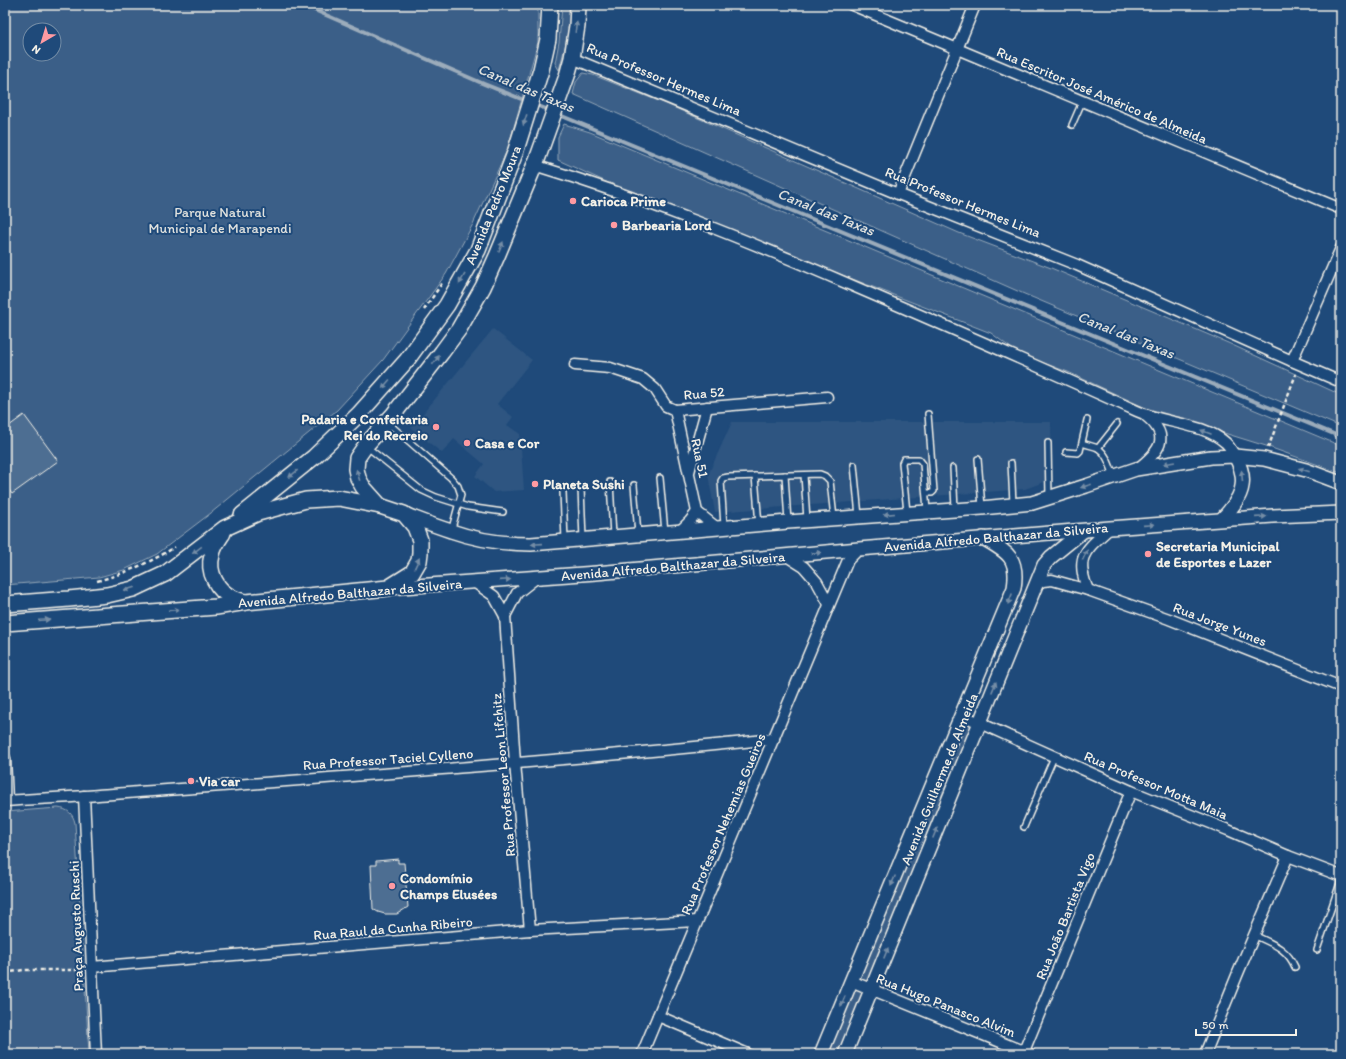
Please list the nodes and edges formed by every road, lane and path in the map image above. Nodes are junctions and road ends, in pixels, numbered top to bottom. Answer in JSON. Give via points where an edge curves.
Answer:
{"nodes":[{"id":1,"x":550,"y":5,"type":"edge"},
{"id":2,"x":578,"y":5,"type":"edge"},
{"id":3,"x":852,"y":5,"type":"edge"},
{"id":4,"x":975,"y":5,"type":"edge"},
{"id":5,"x":956,"y":49,"type":"junction"},
{"id":6,"x":572,"y":58,"type":"junction"},
{"id":7,"x":1082,"y":102,"type":"junction"},
{"id":8,"x":1072,"y":125,"type":"dead end"},
{"id":9,"x":536,"y":161,"type":"junction"},
{"id":10,"x":898,"y":194,"type":"junction"},
{"id":11,"x":1341,"y":209,"type":"edge"},
{"id":12,"x":1341,"y":248,"type":"edge"},
{"id":13,"x":444,"y":279,"type":"dead end"},
{"id":14,"x":423,"y":312,"type":"dead end"},
{"id":15,"x":1296,"y":363,"type":"junction"},
{"id":16,"x":575,"y":365,"type":"dead end"},
{"id":17,"x":1341,"y":382,"type":"edge"},
{"id":18,"x":827,"y":397,"type":"dead end"},
{"id":19,"x":707,"y":407,"type":"junction"},
{"id":20,"x":675,"y":410,"type":"junction"},
{"id":21,"x":928,"y":414,"type":"dead end"},
{"id":22,"x":1144,"y":414,"type":"junction"},
{"id":23,"x":1087,"y":420,"type":"dead end"},
{"id":24,"x":387,"y":422,"type":"junction"},
{"id":25,"x":1118,"y":424,"type":"dead end"},
{"id":26,"x":1273,"y":432,"type":"dead end"},
{"id":27,"x":1048,"y":443,"type":"dead end"},
{"id":28,"x":1082,"y":443,"type":"junction"},
{"id":29,"x":366,"y":445,"type":"junction"},
{"id":30,"x":1098,"y":448,"type":"junction"},
{"id":31,"x":1066,"y":452,"type":"dead end"},
{"id":32,"x":1235,"y":456,"type":"junction"},
{"id":33,"x":978,"y":459,"type":"dead end"},
{"id":34,"x":1011,"y":462,"type":"dead end"},
{"id":35,"x":854,"y":465,"type":"dead end"},
{"id":36,"x":953,"y":468,"type":"dead end"},
{"id":37,"x":1136,"y":469,"type":"junction"},
{"id":38,"x":688,"y":474,"type":"junction"},
{"id":39,"x":786,"y":475,"type":"junction"},
{"id":40,"x":804,"y":475,"type":"junction"},
{"id":41,"x":755,"y":476,"type":"junction"},
{"id":42,"x":1114,"y":477,"type":"junction"},
{"id":43,"x":660,"y":478,"type":"dead end"},
{"id":44,"x":610,"y":482,"type":"dead end"},
{"id":45,"x":1341,"y":483,"type":"edge"},
{"id":46,"x":634,"y":485,"type":"dead end"},
{"id":47,"x":581,"y":488,"type":"dead end"},
{"id":48,"x":564,"y":492,"type":"dead end"},
{"id":49,"x":926,"y":493,"type":"junction"},
{"id":50,"x":1048,"y":498,"type":"junction"},
{"id":51,"x":459,"y":504,"type":"junction"},
{"id":52,"x":1013,"y":505,"type":"junction"},
{"id":53,"x":380,"y":506,"type":"junction"},
{"id":54,"x":982,"y":508,"type":"junction"},
{"id":55,"x":955,"y":509,"type":"junction"},
{"id":56,"x":503,"y":512,"type":"dead end"},
{"id":57,"x":697,"y":512,"type":"junction"},
{"id":58,"x":928,"y":512,"type":"junction"},
{"id":59,"x":907,"y":513,"type":"junction"},
{"id":60,"x":1341,"y":513,"type":"edge"},
{"id":61,"x":404,"y":514,"type":"junction"},
{"id":62,"x":859,"y":517,"type":"junction"},
{"id":63,"x":834,"y":519,"type":"junction"},
{"id":64,"x":1222,"y":519,"type":"junction"},
{"id":65,"x":807,"y":521,"type":"junction"},
{"id":66,"x":788,"y":522,"type":"junction"},
{"id":67,"x":759,"y":525,"type":"junction"},
{"id":68,"x":225,"y":528,"type":"junction"},
{"id":69,"x":720,"y":528,"type":"junction"},
{"id":70,"x":1110,"y":528,"type":"junction"},
{"id":71,"x":1083,"y":531,"type":"junction"},
{"id":72,"x":451,"y":532,"type":"junction"},
{"id":73,"x":679,"y":532,"type":"junction"},
{"id":74,"x":666,"y":533,"type":"junction"},
{"id":75,"x":638,"y":536,"type":"junction"},
{"id":76,"x":613,"y":537,"type":"junction"},
{"id":77,"x":983,"y":538,"type":"junction"},
{"id":78,"x":583,"y":540,"type":"junction"},
{"id":79,"x":565,"y":541,"type":"junction"},
{"id":80,"x":177,"y":546,"type":"dead end"},
{"id":81,"x":859,"y":549,"type":"junction"},
{"id":82,"x":785,"y":556,"type":"junction"},
{"id":83,"x":536,"y":578,"type":"junction"},
{"id":84,"x":91,"y":582,"type":"dead end"},
{"id":85,"x":474,"y":582,"type":"junction"},
{"id":86,"x":1035,"y":585,"type":"junction"},
{"id":87,"x":388,"y":588,"type":"junction"},
{"id":88,"x":1088,"y":590,"type":"junction"},
{"id":89,"x":246,"y":602,"type":"junction"},
{"id":90,"x":5,"y":604,"type":"edge"},
{"id":91,"x":829,"y":604,"type":"junction"},
{"id":92,"x":505,"y":616,"type":"junction"},
{"id":93,"x":5,"y":623,"type":"edge"},
{"id":94,"x":1341,"y":687,"type":"edge"},
{"id":95,"x":962,"y":715,"type":"junction"},
{"id":96,"x":979,"y":723,"type":"junction"},
{"id":97,"x":774,"y":739,"type":"junction"},
{"id":98,"x":1054,"y":757,"type":"junction"},
{"id":99,"x":5,"y":758,"type":"edge"},
{"id":100,"x":515,"y":763,"type":"junction"},
{"id":101,"x":1131,"y":790,"type":"junction"},
{"id":102,"x":84,"y":796,"type":"junction"},
{"id":103,"x":6,"y":800,"type":"edge"},
{"id":104,"x":1024,"y":827,"type":"dead end"},
{"id":105,"x":1288,"y":856,"type":"junction"},
{"id":106,"x":1341,"y":876,"type":"edge"},
{"id":107,"x":1341,"y":880,"type":"edge"},
{"id":108,"x":697,"y":921,"type":"junction"},
{"id":109,"x":530,"y":930,"type":"junction"},
{"id":110,"x":1254,"y":935,"type":"junction"},
{"id":111,"x":1317,"y":950,"type":"dead end"},
{"id":112,"x":91,"y":967,"type":"junction"},
{"id":113,"x":1295,"y":967,"type":"dead end"},
{"id":114,"x":5,"y":972,"type":"edge"},
{"id":115,"x":852,"y":981,"type":"junction"},
{"id":116,"x":871,"y":990,"type":"junction"},
{"id":117,"x":658,"y":1016,"type":"junction"},
{"id":118,"x":1027,"y":1053,"type":"edge"},
{"id":119,"x":96,"y":1054,"type":"edge"},
{"id":120,"x":642,"y":1054,"type":"edge"},
{"id":121,"x":748,"y":1054,"type":"edge"},
{"id":122,"x":821,"y":1054,"type":"edge"},
{"id":123,"x":845,"y":1054,"type":"edge"},
{"id":124,"x":1205,"y":1054,"type":"edge"}],
"edges":[{"from":1,"to":68,"type":"main road","name":"Avenida Pedro Moura","one_way":true,"via":[[548,39],[542,70],[515,152],[478,250],[447,305],[407,360],[359,414],[314,458]]},
{"from":6,"to":2,"type":"main road","name":"Avenida Pedro Moura","one_way":true},
{"from":3,"to":5,"type":"street","name":"Rua Escritor José Américo de Almeida"},
{"from":4,"to":5,"type":"street"},
{"from":5,"to":7,"type":"street","name":"Rua Escritor José Américo de Almeida"},
{"from":5,"to":10,"type":"street"},
{"from":6,"to":9,"type":"main road","name":"Avenida Pedro Moura"},
{"from":6,"to":10,"type":"street","name":"Rua Professor Hermes Lima"},
{"from":7,"to":8,"type":"lane"},
{"from":7,"to":11,"type":"street","name":"Rua Escritor José Américo de Almeida"},
{"from":9,"to":22,"type":"street","via":[[751,242]]},
{"from":24,"to":9,"type":"main road","name":"Avenida Pedro Moura","one_way":true,"via":[[459,329],[497,256]]},
{"from":10,"to":15,"type":"street","name":"Rua Professor Hermes Lima","via":[[1078,265]]},
{"from":12,"to":15,"type":"street"},
{"from":13,"to":14,"type":"path"},
{"from":15,"to":17,"type":"street","name":"Rua Professor Hermes Lima"},
{"from":15,"to":26,"type":"path","via":[[1290,391]]},
{"from":16,"to":20,"type":"street","name":"Rua 52","via":[[610,368],[643,379],[655,389],[666,406]]},
{"from":18,"to":19,"type":"street","name":"Rua 52"},
{"from":19,"to":20,"type":"street","name":"Rua 52"},
{"from":19,"to":38,"type":"street"},
{"from":20,"to":38,"type":"street","name":"Rua 51"},
{"from":21,"to":49,"type":"lane","via":[[934,491]]},
{"from":32,"to":22,"type":"street","one_way":true,"via":[[1228,444],[1216,435]]},
{"from":22,"to":37,"type":"street","via":[[1157,427],[1160,443],[1149,460]]},
{"from":23,"to":28,"type":"lane"},
{"from":24,"to":29,"type":"main road","name":"Avenida Pedro Moura"},
{"from":24,"to":51,"type":"lane","via":[[451,478],[460,491]]},
{"from":25,"to":30,"type":"lane"},
{"from":27,"to":50,"type":"lane"},
{"from":28,"to":30,"type":"lane"},
{"from":28,"to":31,"type":"lane","via":[[1078,453]]},
{"from":29,"to":51,"type":"lane","via":[[421,490]]},
{"from":53,"to":29,"type":"main road","name":"Avenida Pedro Moura","one_way":true,"via":[[358,478],[357,458]]},
{"from":30,"to":42,"type":"lane","via":[[1108,461]]},
{"from":32,"to":37,"type":"street","one_way":true,"via":[[1210,457]]},
{"from":45,"to":32,"type":"street","one_way":true,"via":[[1264,459]]},
{"from":64,"to":32,"type":"street","one_way":true,"via":[[1237,501],[1243,482],[1241,465]]},
{"from":33,"to":54,"type":"lane"},
{"from":34,"to":52,"type":"lane"},
{"from":35,"to":62,"type":"lane"},
{"from":36,"to":55,"type":"lane"},
{"from":37,"to":42,"type":"street"},
{"from":38,"to":57,"type":"street","name":"Rua 51"},
{"from":39,"to":40,"type":"lane"},
{"from":39,"to":41,"type":"lane"},
{"from":39,"to":66,"type":"lane"},
{"from":40,"to":63,"type":"lane","via":[[820,474],[828,478]]},
{"from":40,"to":65,"type":"lane"},
{"from":41,"to":67,"type":"lane"},
{"from":41,"to":69,"type":"lane","via":[[723,478]]},
{"from":42,"to":50,"type":"street","one_way":true},
{"from":43,"to":74,"type":"lane"},
{"from":44,"to":76,"type":"lane"},
{"from":46,"to":75,"type":"lane"},
{"from":47,"to":78,"type":"lane"},
{"from":48,"to":79,"type":"lane"},
{"from":49,"to":58,"type":"lane"},
{"from":49,"to":59,"type":"lane","via":[[922,461],[904,459],[902,466]]},
{"from":50,"to":52,"type":"street"},
{"from":51,"to":56,"type":"lane"},
{"from":51,"to":72,"type":"lane"},
{"from":52,"to":54,"type":"street"},
{"from":53,"to":61,"type":"main road"},
{"from":53,"to":68,"type":"main road","via":[[339,498],[306,500],[258,513]]},
{"from":54,"to":55,"type":"street"},
{"from":55,"to":58,"type":"street"},
{"from":57,"to":69,"type":"street"},
{"from":57,"to":73,"type":"street"},
{"from":58,"to":59,"type":"street"},
{"from":59,"to":62,"type":"street","one_way":true},
{"from":64,"to":60,"type":"street","name":"Avenida Alfredo Balthazar da Silveira","one_way":true},
{"from":61,"to":72,"type":"street"},
{"from":87,"to":61,"type":"main road","one_way":true,"via":[[412,573],[420,558],[420,540],[415,527]]},
{"from":62,"to":63,"type":"street"},
{"from":63,"to":65,"type":"street"},
{"from":70,"to":64,"type":"street","name":"Avenida Alfredo Balthazar da Silveira","one_way":true},
{"from":65,"to":66,"type":"street"},
{"from":66,"to":67,"type":"street"},
{"from":67,"to":69,"type":"street"},
{"from":68,"to":89,"type":"main road","via":[[211,555],[211,568],[215,581],[223,591],[234,599]]},
{"from":68,"to":90,"type":"main road","one_way":true,"via":[[165,574],[133,589],[99,596]]},
{"from":69,"to":73,"type":"street"},
{"from":70,"to":71,"type":"street","name":"Avenida Alfredo Balthazar da Silveira"},
{"from":88,"to":70,"type":"street","one_way":true,"via":[[1081,566],[1083,559],[1089,548]]},
{"from":71,"to":77,"type":"street","name":"Avenida Alfredo Balthazar da Silveira"},
{"from":71,"to":86,"type":"street","name":"Avenida Guilherme de Almeida","via":[[1046,562]]},
{"from":79,"to":72,"type":"street","one_way":true,"via":[[508,544]]},
{"from":73,"to":74,"type":"street"},
{"from":74,"to":75,"type":"street"},
{"from":75,"to":76,"type":"street"},
{"from":76,"to":78,"type":"street"},
{"from":77,"to":81,"type":"street","name":"Avenida Alfredo Balthazar da Silveira"},
{"from":77,"to":95,"type":"street","name":"Avenida Guilherme de Almeida","one_way":true,"via":[[1006,553],[1013,561],[1016,577],[1014,588]]},
{"from":78,"to":79,"type":"street"},
{"from":80,"to":84,"type":"path","via":[[126,572]]},
{"from":82,"to":81,"type":"street","name":"Avenida Alfredo Balthazar da Silveira","one_way":true},
{"from":81,"to":91,"type":"street","name":"Rua Professor Nehemias Gueiros","via":[[848,560]]},
{"from":82,"to":83,"type":"street","name":"Avenida Alfredo Balthazar da Silveira"},
{"from":82,"to":91,"type":"street","via":[[804,567],[817,582]]},
{"from":85,"to":83,"type":"street","name":"Avenida Alfredo Balthazar da Silveira","one_way":true},
{"from":83,"to":92,"type":"street","via":[[517,593]]},
{"from":85,"to":87,"type":"street","name":"Avenida Alfredo Balthazar da Silveira"},
{"from":85,"to":92,"type":"street","name":"Rua Professor Leon Lifchitz","via":[[494,596]]},
{"from":86,"to":88,"type":"street","name":"Rua Jorge Yunes","via":[[1052,580]]},
{"from":96,"to":86,"type":"street","name":"Avenida Guilherme de Almeida","one_way":true},
{"from":87,"to":89,"type":"main road","name":"Avenida Alfredo Balthazar da Silveira"},
{"from":88,"to":94,"type":"street","name":"Rua Jorge Yunes"},
{"from":93,"to":89,"type":"main road","name":"Avenida Alfredo Balthazar da Silveira","one_way":true},
{"from":91,"to":97,"type":"street","name":"Rua Professor Nehemias Gueiros"},
{"from":92,"to":100,"type":"street","name":"Rua Professor Leon Lifchitz"},
{"from":95,"to":96,"type":"street","name":"Rua Professor Motta Maia"},
{"from":95,"to":115,"type":"street","name":"Avenida Guilherme de Almeida","one_way":true},
{"from":96,"to":98,"type":"street","name":"Rua Professor Motta Maia"},
{"from":116,"to":96,"type":"street","name":"Avenida Guilherme de Almeida","one_way":true},
{"from":97,"to":100,"type":"street","name":"Rua Professor Taciel Cylleno","via":[[656,752]]},
{"from":97,"to":108,"type":"street","name":"Rua Professor Nehemias Gueiros"},
{"from":98,"to":101,"type":"street","name":"Rua Professor Motta Maia"},
{"from":98,"to":104,"type":"lane"},
{"from":99,"to":103,"type":"street"},
{"from":100,"to":102,"type":"street","name":"Rua Professor Taciel Cylleno"},
{"from":100,"to":109,"type":"street","name":"Rua Professor Leon Lifchitz"},
{"from":101,"to":105,"type":"street","name":"Rua Professor Motta Maia"},
{"from":101,"to":118,"type":"street","name":"Rua João Bartista Vigo"},
{"from":102,"to":103,"type":"street","name":"Rua Professor Taciel Cylleno"},
{"from":102,"to":112,"type":"street","name":"Praça Augusto Ruschi"},
{"from":105,"to":106,"type":"street","name":"Rua Professor Motta Maia"},
{"from":105,"to":110,"type":"street"},
{"from":107,"to":111,"type":"lane"},
{"from":108,"to":109,"type":"street","name":"Rua Raul da Cunha Ribeiro"},
{"from":108,"to":117,"type":"street","name":"Rua Professor Nehemias Gueiros"},
{"from":109,"to":112,"type":"street","name":"Rua Raul da Cunha Ribeiro"},
{"from":110,"to":113,"type":"lane","via":[[1281,948],[1291,958]]},
{"from":110,"to":124,"type":"street"},
{"from":112,"to":114,"type":"path","via":[[82,970]]},
{"from":112,"to":119,"type":"street","name":"Praça Augusto Ruschi"},
{"from":115,"to":116,"type":"street","name":"Rua Hugo Panasco Alvim"},
{"from":115,"to":122,"type":"street","name":"Avenida Guilherme de Almeida","one_way":true},
{"from":116,"to":118,"type":"street","name":"Rua Hugo Panasco Alvim"},
{"from":116,"to":123,"type":"street","name":"Avenida Guilherme de Almeida"},
{"from":117,"to":120,"type":"street","name":"Rua Professor Nehemias Gueiros"},
{"from":117,"to":121,"type":"street"}]}
